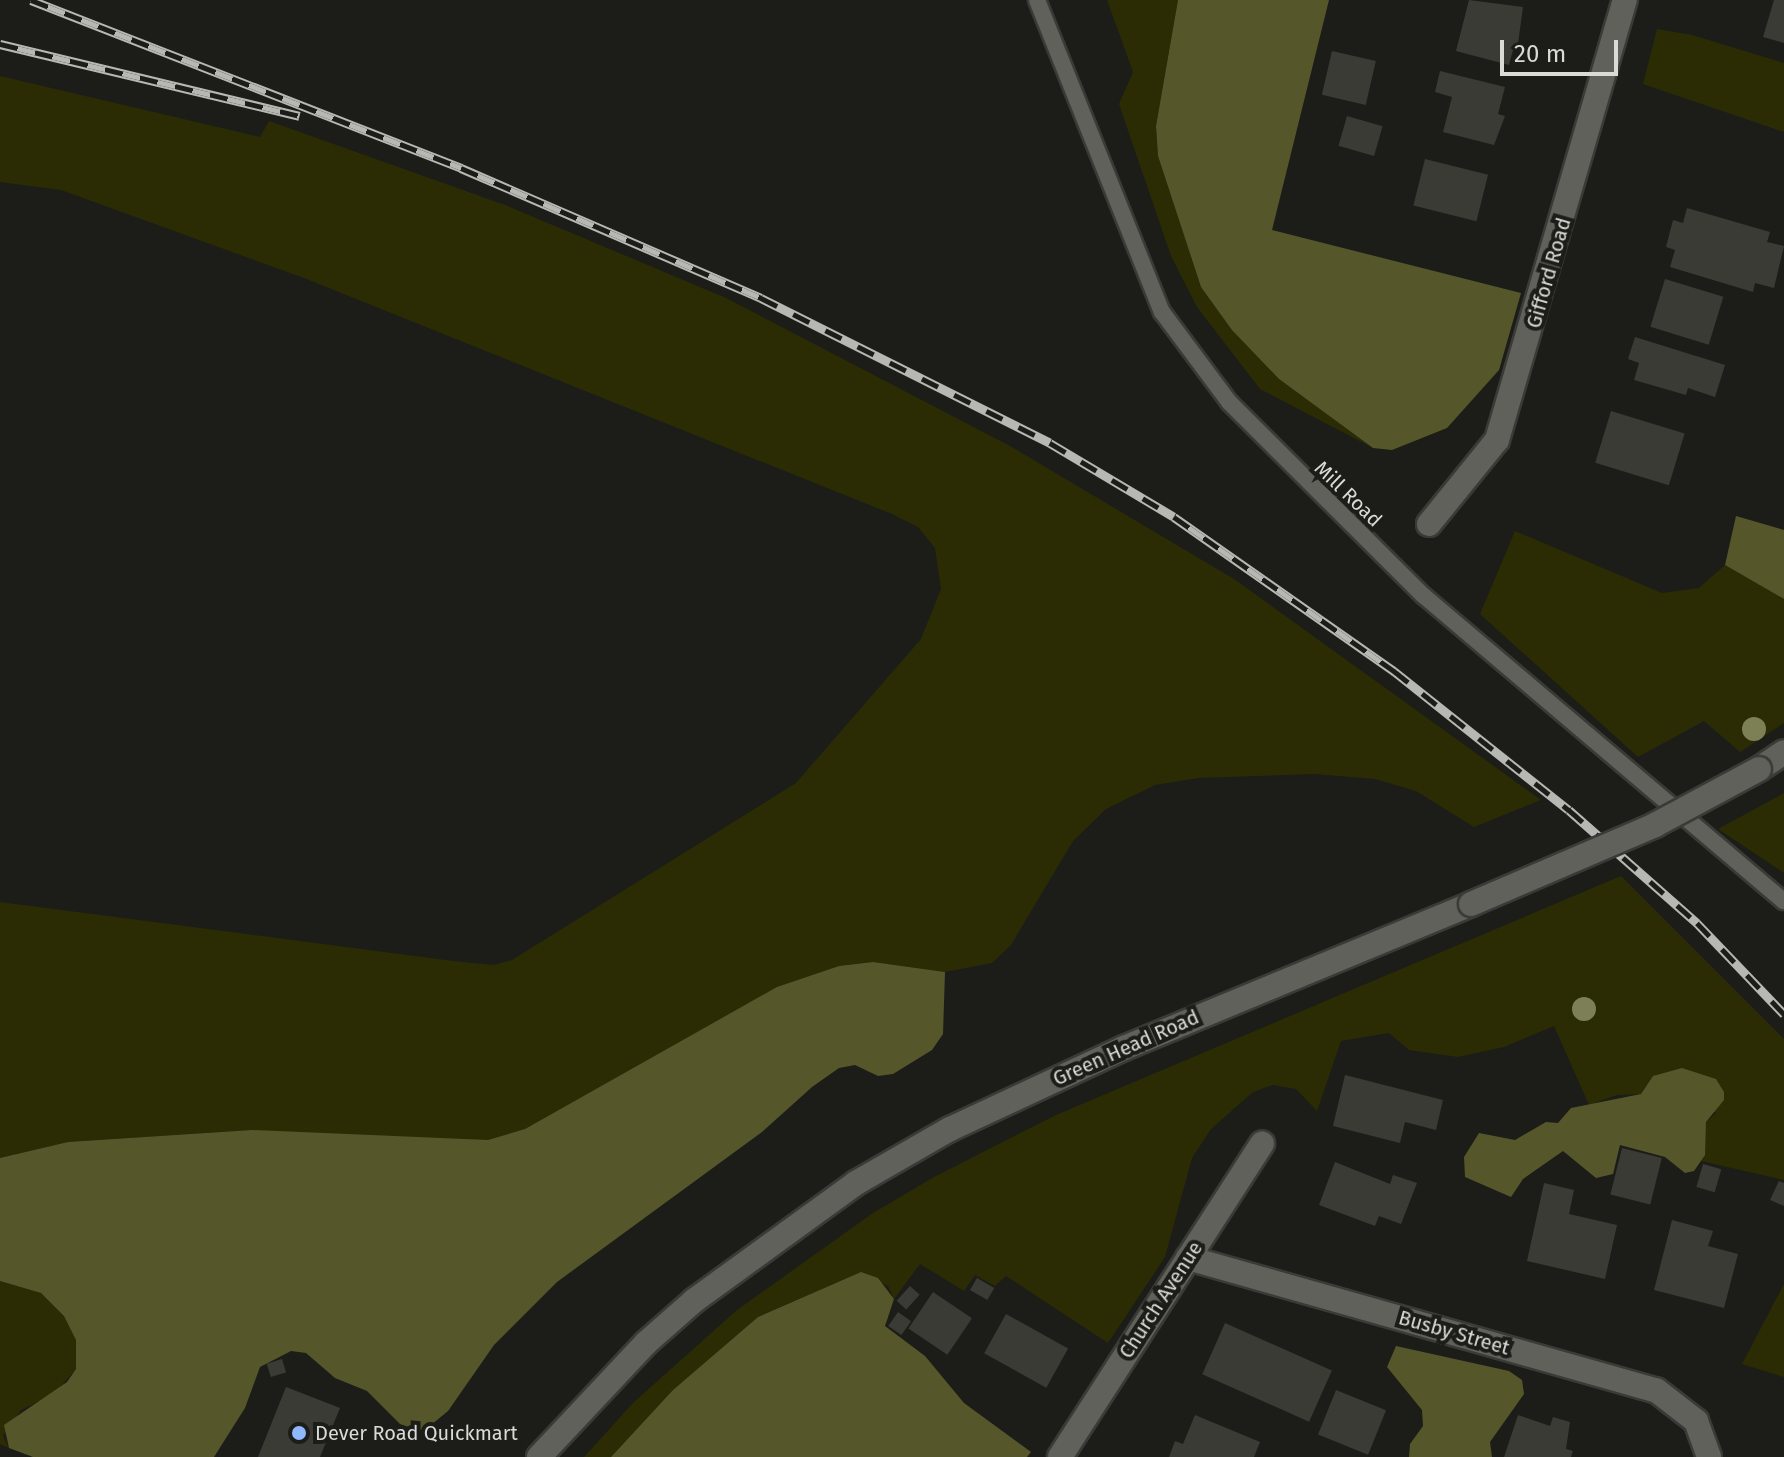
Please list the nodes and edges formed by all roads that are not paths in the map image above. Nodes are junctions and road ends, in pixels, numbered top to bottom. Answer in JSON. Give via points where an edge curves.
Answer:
{"nodes":[{"id":1,"x":1037,"y":0,"type":"edge"},
{"id":2,"x":1625,"y":0,"type":"edge"},
{"id":3,"x":1429,"y":524,"type":"dead end"},
{"id":4,"x":1784,"y":752,"type":"edge"},
{"id":5,"x":1784,"y":901,"type":"edge"},
{"id":6,"x":1262,"y":1143,"type":"dead end"},
{"id":7,"x":1188,"y":1258,"type":"junction"},
{"id":8,"x":1707,"y":1446,"type":"edge"},
{"id":9,"x":539,"y":1457,"type":"edge"},
{"id":10,"x":1060,"y":1457,"type":"edge"}],
"edges":[{"from":1,"to":5,"type":"lane","name":"Mill Road","via":[[1162,312],[1229,402],[1424,596]]},
{"from":2,"to":3,"type":"street","name":"Gifford Road","via":[[1497,440]]},
{"from":4,"to":9,"type":"street","name":"Green Head Road","bridge":true,"via":[[1665,820],[1124,1048],[950,1129],[879,1169],[695,1300],[646,1343]]},
{"from":6,"to":7,"type":"street","name":"Church Avenue"},
{"from":7,"to":8,"type":"street","name":"Busby Street","via":[[1625,1379],[1680,1405]]},
{"from":7,"to":10,"type":"street","name":"Church Avenue"}]}
